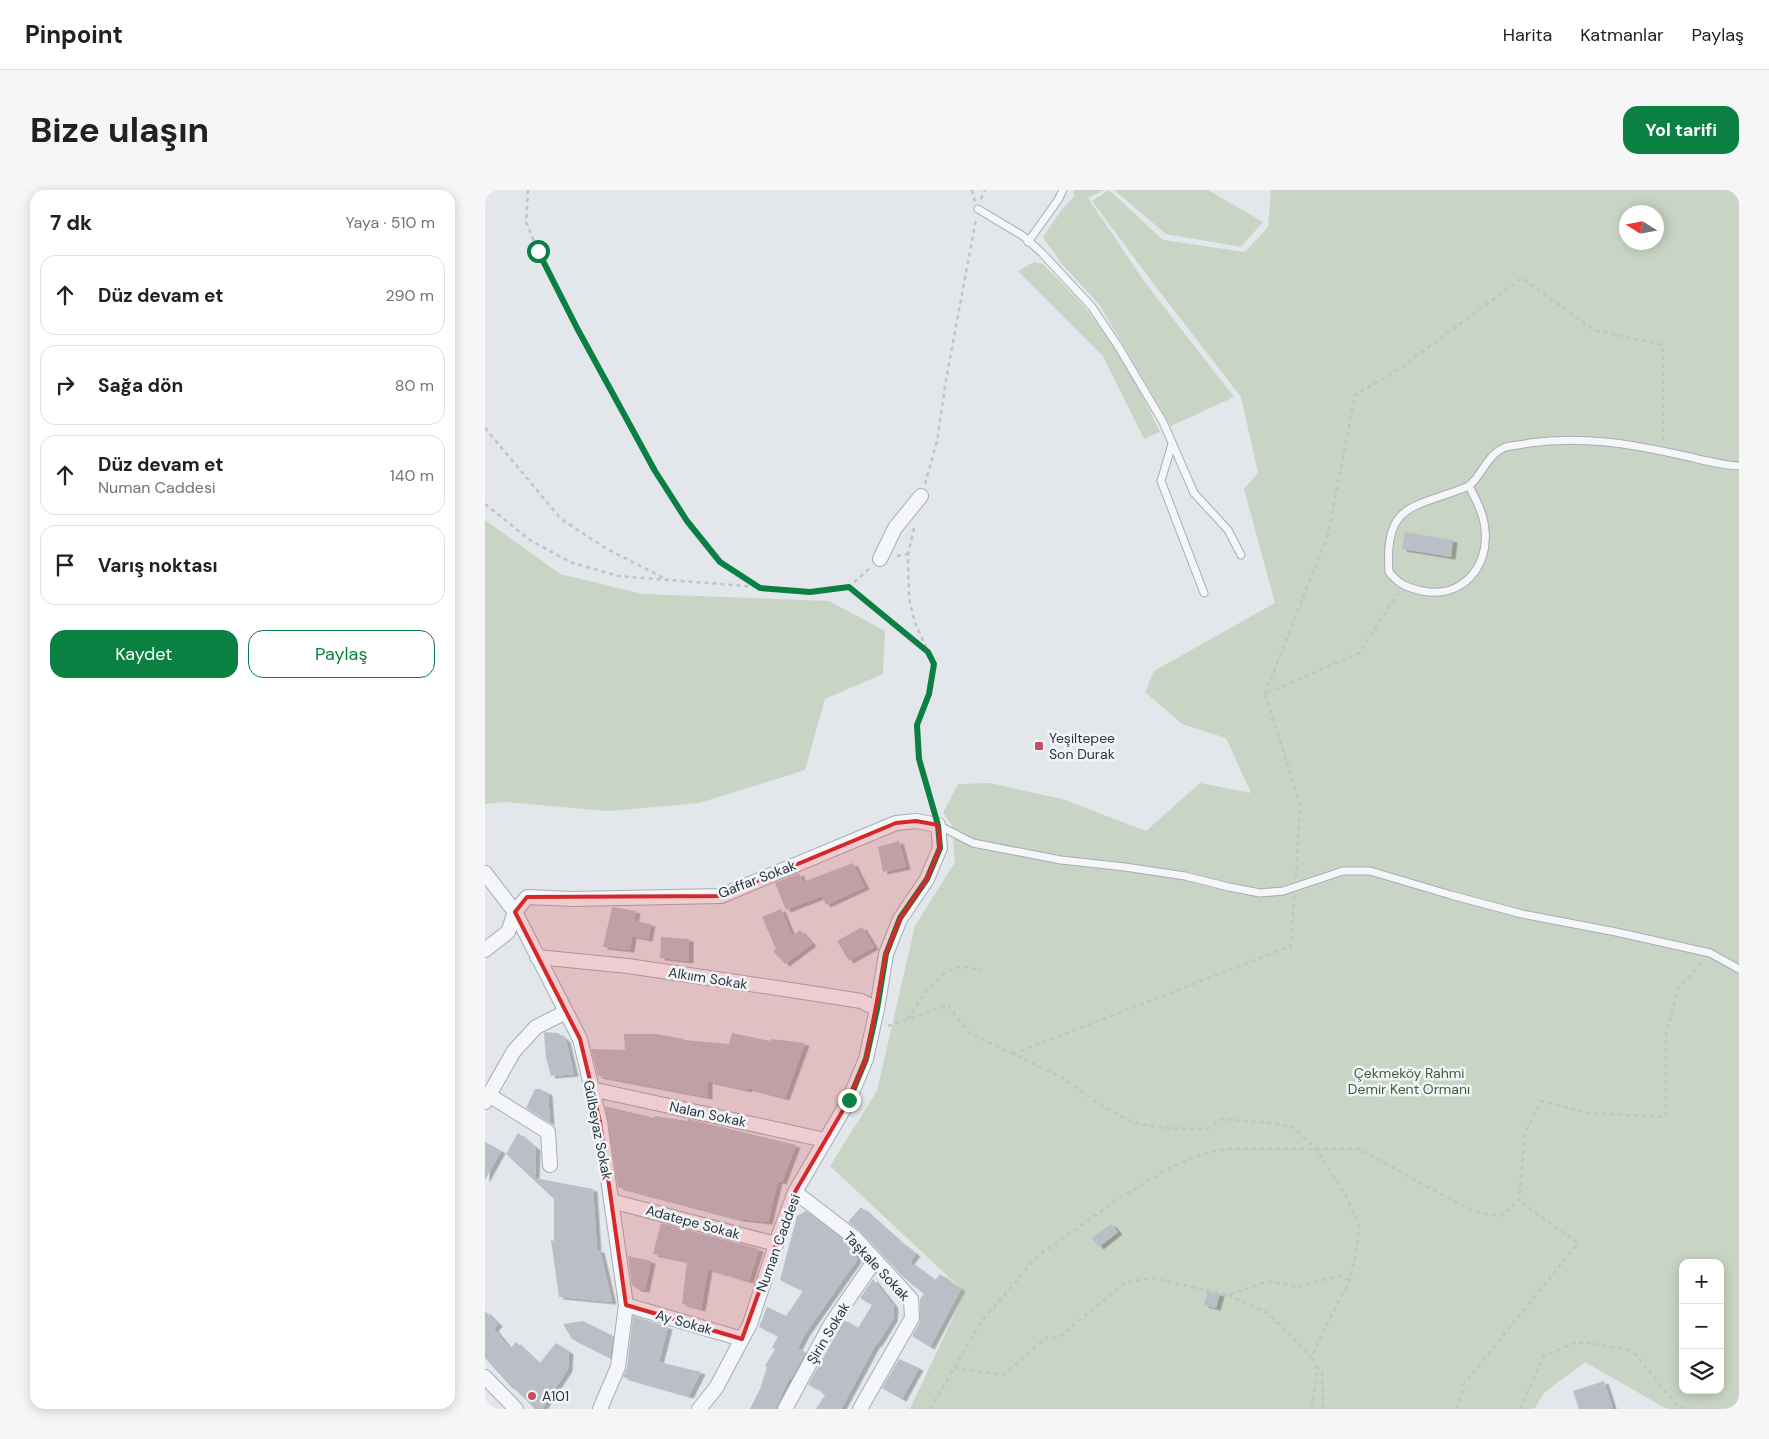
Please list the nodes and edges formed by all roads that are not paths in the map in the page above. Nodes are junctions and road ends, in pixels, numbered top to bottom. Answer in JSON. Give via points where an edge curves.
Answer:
{"nodes":[{"id":1,"x":1063,"y":190,"type":"edge"},
{"id":2,"x":978,"y":209,"type":"road end"},
{"id":3,"x":1028,"y":242,"type":"junction"},
{"id":4,"x":1172,"y":444,"type":"junction"},
{"id":5,"x":1739,"y":466,"type":"edge"},
{"id":6,"x":1469,"y":486,"type":"junction"},
{"id":7,"x":921,"y":496,"type":"road end"},
{"id":8,"x":1241,"y":555,"type":"dead end"},
{"id":9,"x":880,"y":559,"type":"road end"},
{"id":10,"x":1204,"y":593,"type":"dead end"},
{"id":11,"x":938,"y":825,"type":"junction"},
{"id":12,"x":485,"y":873,"type":"edge"},
{"id":13,"x":515,"y":912,"type":"junction"},
{"id":14,"x":485,"y":950,"type":"edge"},
{"id":15,"x":537,"y":957,"type":"junction"},
{"id":16,"x":1739,"y":969,"type":"edge"},
{"id":17,"x":877,"y":1009,"type":"junction"},
{"id":18,"x":566,"y":1012,"type":"junction"},
{"id":19,"x":591,"y":1089,"type":"junction"},
{"id":20,"x":487,"y":1098,"type":"edge"},
{"id":21,"x":825,"y":1140,"type":"junction"},
{"id":22,"x":550,"y":1165,"type":"dead end"},
{"id":23,"x":795,"y":1192,"type":"junction"},
{"id":24,"x":611,"y":1201,"type":"junction"},
{"id":25,"x":776,"y":1244,"type":"junction"},
{"id":26,"x":875,"y":1260,"type":"junction"},
{"id":27,"x":626,"y":1304,"type":"junction"},
{"id":28,"x":742,"y":1339,"type":"junction"},
{"id":29,"x":485,"y":1377,"type":"edge"},
{"id":30,"x":516,"y":1409,"type":"edge"},
{"id":31,"x":600,"y":1409,"type":"edge"},
{"id":32,"x":699,"y":1409,"type":"edge"},
{"id":33,"x":785,"y":1409,"type":"edge"},
{"id":34,"x":860,"y":1409,"type":"edge"}],
"edges":[{"from":1,"to":3,"type":"lane"},
{"from":2,"to":3,"type":"lane"},
{"from":3,"to":4,"type":"lane","via":[[1092,308],[1163,422]]},
{"from":4,"to":8,"type":"lane","via":[[1194,494],[1228,530]]},
{"from":4,"to":10,"type":"lane","via":[[1161,481]]},
{"from":5,"to":6,"type":"lane","via":[[1591,439],[1543,441],[1506,447],[1491,456]]},
{"from":6,"to":6,"type":"lane","via":[[1416,504],[1404,511],[1395,523],[1390,539],[1389,572],[1403,586],[1433,593],[1445,592],[1466,582],[1475,573],[1484,548],[1485,531],[1484,519]]},
{"from":7,"to":9,"type":"street","via":[[895,528]]},
{"from":11,"to":13,"type":"street","name":"Gaffar Sokak","via":[[917,821],[896,823],[721,896],[527,897]]},
{"from":11,"to":16,"type":"lane","via":[[973,843],[1061,860],[1185,876],[1260,893],[1283,891],[1343,871],[1370,871],[1522,914],[1710,953]]},
{"from":11,"to":17,"type":"street","name":"Numan Caddesi","via":[[940,848],[927,879],[900,918],[886,954]]},
{"from":12,"to":13,"type":"street","name":"Gülbeyaz Sokak"},
{"from":13,"to":14,"type":"street","via":[[508,932]]},
{"from":13,"to":15,"type":"street","name":"Gülbeyaz Sokak"},
{"from":15,"to":17,"type":"street","name":"Alkıım Sokak","via":[[628,966],[783,989],[861,1001]]},
{"from":15,"to":18,"type":"street","name":"Gülbeyaz Sokak"},
{"from":17,"to":21,"type":"street","name":"Numan Caddesi","via":[[866,1059]]},
{"from":18,"to":19,"type":"street","name":"Gülbeyaz Sokak","via":[[580,1039]]},
{"from":18,"to":20,"type":"street","via":[[536,1027],[514,1052]]},
{"from":19,"to":21,"type":"street","name":"Nalan Sokak"},
{"from":19,"to":24,"type":"street","name":"Gülbeyaz Sokak","via":[[600,1122]]},
{"from":20,"to":22,"type":"street","via":[[549,1132]]},
{"from":21,"to":23,"type":"street","name":"Numan Caddesi"},
{"from":23,"to":25,"type":"street","name":"Numan Caddesi"},
{"from":23,"to":26,"type":"street","name":"Taşkale Sokak","via":[[855,1238]]},
{"from":24,"to":25,"type":"street","name":"Adatepe Sokak"},
{"from":24,"to":27,"type":"street","name":"Gülbeyaz Sokak"},
{"from":25,"to":28,"type":"street","name":"Numan Caddesi"},
{"from":26,"to":33,"type":"street","name":"Şirin Sokak","via":[[831,1324]]},
{"from":26,"to":34,"type":"street","name":"Taşkale Sokak","via":[[911,1299],[912,1318]]},
{"from":27,"to":28,"type":"street","name":"Ay Sokak"},
{"from":27,"to":31,"type":"street","name":"Gülbeyaz Sokak","via":[[618,1367]]},
{"from":28,"to":32,"type":"street","name":"Numan Caddesi","via":[[717,1388]]},
{"from":29,"to":30,"type":"street"}]}
